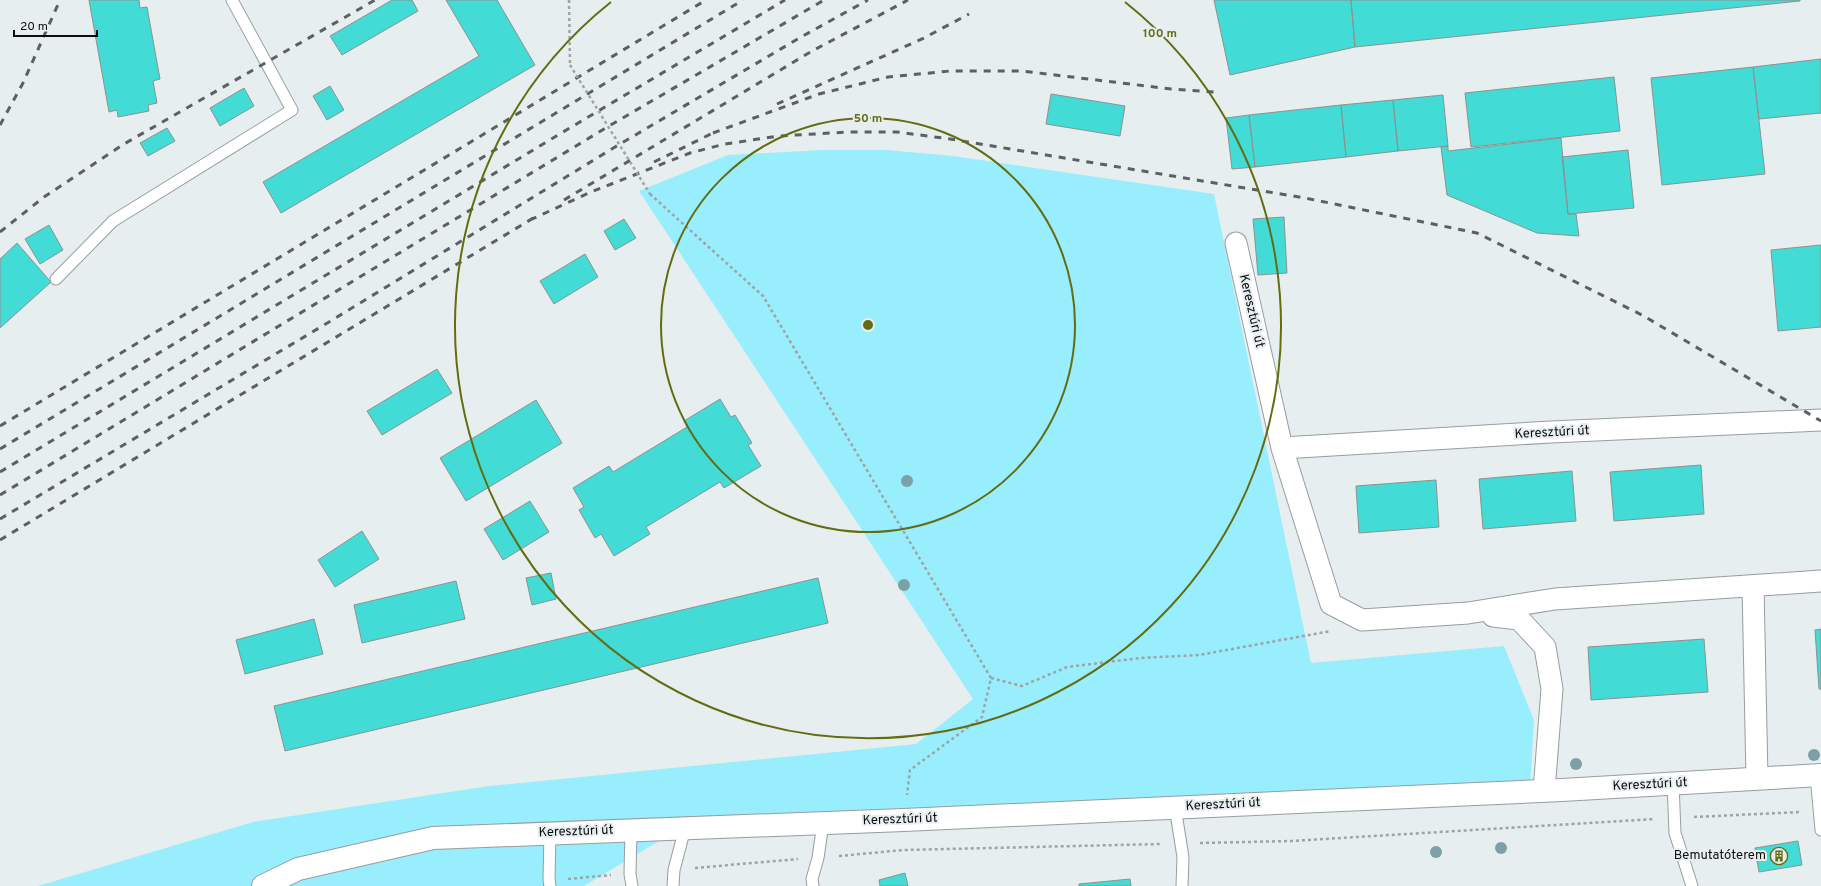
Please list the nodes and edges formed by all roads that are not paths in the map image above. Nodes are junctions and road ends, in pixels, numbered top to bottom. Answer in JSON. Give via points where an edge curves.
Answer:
{"nodes":[{"id":1,"x":232,"y":0,"type":"edge"},
{"id":2,"x":1236,"y":243,"type":"dead end"},
{"id":3,"x":56,"y":279,"type":"dead end"},
{"id":4,"x":1821,"y":420,"type":"edge"},
{"id":5,"x":1282,"y":448,"type":"junction"},
{"id":6,"x":1821,"y":581,"type":"edge"},
{"id":7,"x":1753,"y":586,"type":"junction"},
{"id":8,"x":1468,"y":613,"type":"junction"},
{"id":9,"x":1818,"y":775,"type":"edge"},
{"id":10,"x":1757,"y":778,"type":"junction"},
{"id":11,"x":1673,"y":783,"type":"junction"},
{"id":12,"x":1544,"y":791,"type":"junction"},
{"id":13,"x":1174,"y":807,"type":"junction"},
{"id":14,"x":823,"y":823,"type":"junction"},
{"id":15,"x":684,"y":828,"type":"junction"},
{"id":16,"x":631,"y":830,"type":"junction"},
{"id":17,"x":1821,"y":830,"type":"edge"},
{"id":18,"x":550,"y":833,"type":"junction"},
{"id":19,"x":263,"y":886,"type":"edge"},
{"id":20,"x":550,"y":886,"type":"edge"},
{"id":21,"x":632,"y":886,"type":"edge"},
{"id":22,"x":674,"y":886,"type":"edge"},
{"id":23,"x":813,"y":886,"type":"edge"},
{"id":24,"x":1182,"y":886,"type":"edge"},
{"id":25,"x":1692,"y":886,"type":"edge"}],
"edges":[{"from":1,"to":3,"type":"lane","via":[[292,110],[113,221]]},
{"from":2,"to":5,"type":"street","name":"Keresztúri út"},
{"from":4,"to":5,"type":"street","name":"Keresztúri út","via":[[1551,432]]},
{"from":5,"to":8,"type":"street","name":"Keresztúri út","via":[[1330,604],[1362,620]]},
{"from":6,"to":7,"type":"street"},
{"from":7,"to":8,"type":"street","via":[[1555,599]]},
{"from":7,"to":10,"type":"street"},
{"from":8,"to":12,"type":"street","via":[[1519,619],[1545,647],[1552,689]]},
{"from":9,"to":10,"type":"main road","name":"Keresztúri út"},
{"from":9,"to":17,"type":"lane"},
{"from":10,"to":11,"type":"main road","name":"Keresztúri út"},
{"from":11,"to":12,"type":"main road","name":"Keresztúri út"},
{"from":11,"to":25,"type":"lane","via":[[1675,833]]},
{"from":12,"to":13,"type":"main road","name":"Keresztúri út"},
{"from":13,"to":14,"type":"main road","name":"Keresztúri út"},
{"from":13,"to":24,"type":"lane","via":[[1183,857]]},
{"from":14,"to":15,"type":"main road","name":"Keresztúri út"},
{"from":14,"to":23,"type":"lane","via":[[812,878]]},
{"from":15,"to":16,"type":"main road","name":"Keresztúri út"},
{"from":15,"to":22,"type":"lane","via":[[674,870]]},
{"from":16,"to":18,"type":"main road","name":"Keresztúri út"},
{"from":16,"to":21,"type":"lane"},
{"from":18,"to":19,"type":"main road","name":"Keresztúri út","via":[[433,838],[298,869]]},
{"from":18,"to":20,"type":"lane"}]}
